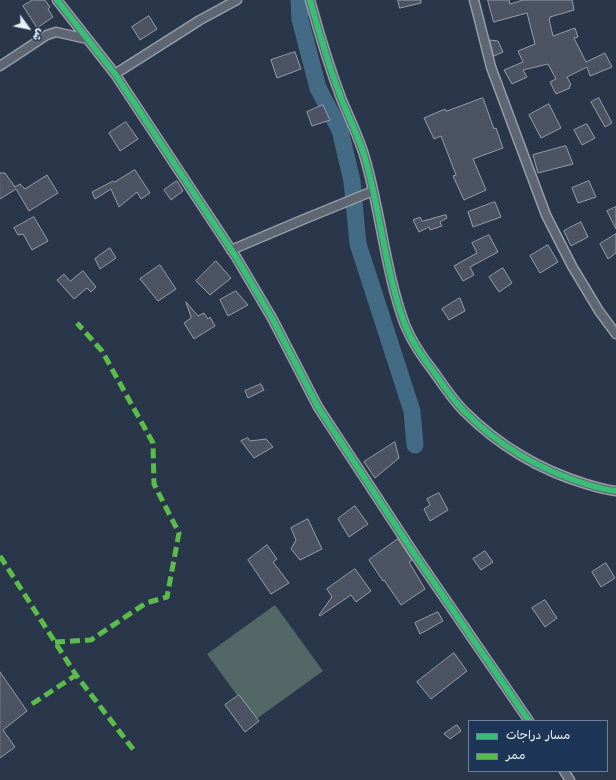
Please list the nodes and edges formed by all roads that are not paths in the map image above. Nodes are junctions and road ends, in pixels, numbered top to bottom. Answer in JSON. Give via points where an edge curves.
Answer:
{"nodes":[{"id":1,"x":57,"y":0,"type":"edge"},
{"id":2,"x":237,"y":0,"type":"edge"},
{"id":3,"x":310,"y":0,"type":"edge"},
{"id":4,"x":474,"y":0,"type":"edge"},
{"id":5,"x":87,"y":39,"type":"junction"},
{"id":6,"x":0,"y":66,"type":"edge"},
{"id":7,"x":114,"y":74,"type":"junction"},
{"id":8,"x":373,"y":191,"type":"junction"},
{"id":9,"x":231,"y":250,"type":"junction"},
{"id":10,"x":616,"y":334,"type":"edge"},
{"id":11,"x":616,"y":491,"type":"edge"},
{"id":12,"x":528,"y":720,"type":"edge"}],
"edges":[{"from":1,"to":5,"type":"street"},
{"from":2,"to":7,"type":"street"},
{"from":3,"to":8,"type":"street","via":[[323,49],[361,145]]},
{"from":4,"to":10,"type":"street","via":[[491,67],[546,215],[572,266]]},
{"from":5,"to":6,"type":"street","via":[[56,32],[47,35]]},
{"from":5,"to":7,"type":"street"},
{"from":7,"to":9,"type":"street"},
{"from":8,"to":9,"type":"street"},
{"from":8,"to":11,"type":"street","via":[[383,247],[405,326],[415,347],[463,410],[496,440],[544,468],[572,480]]},
{"from":9,"to":12,"type":"street","via":[[272,318],[318,407]]}]}
